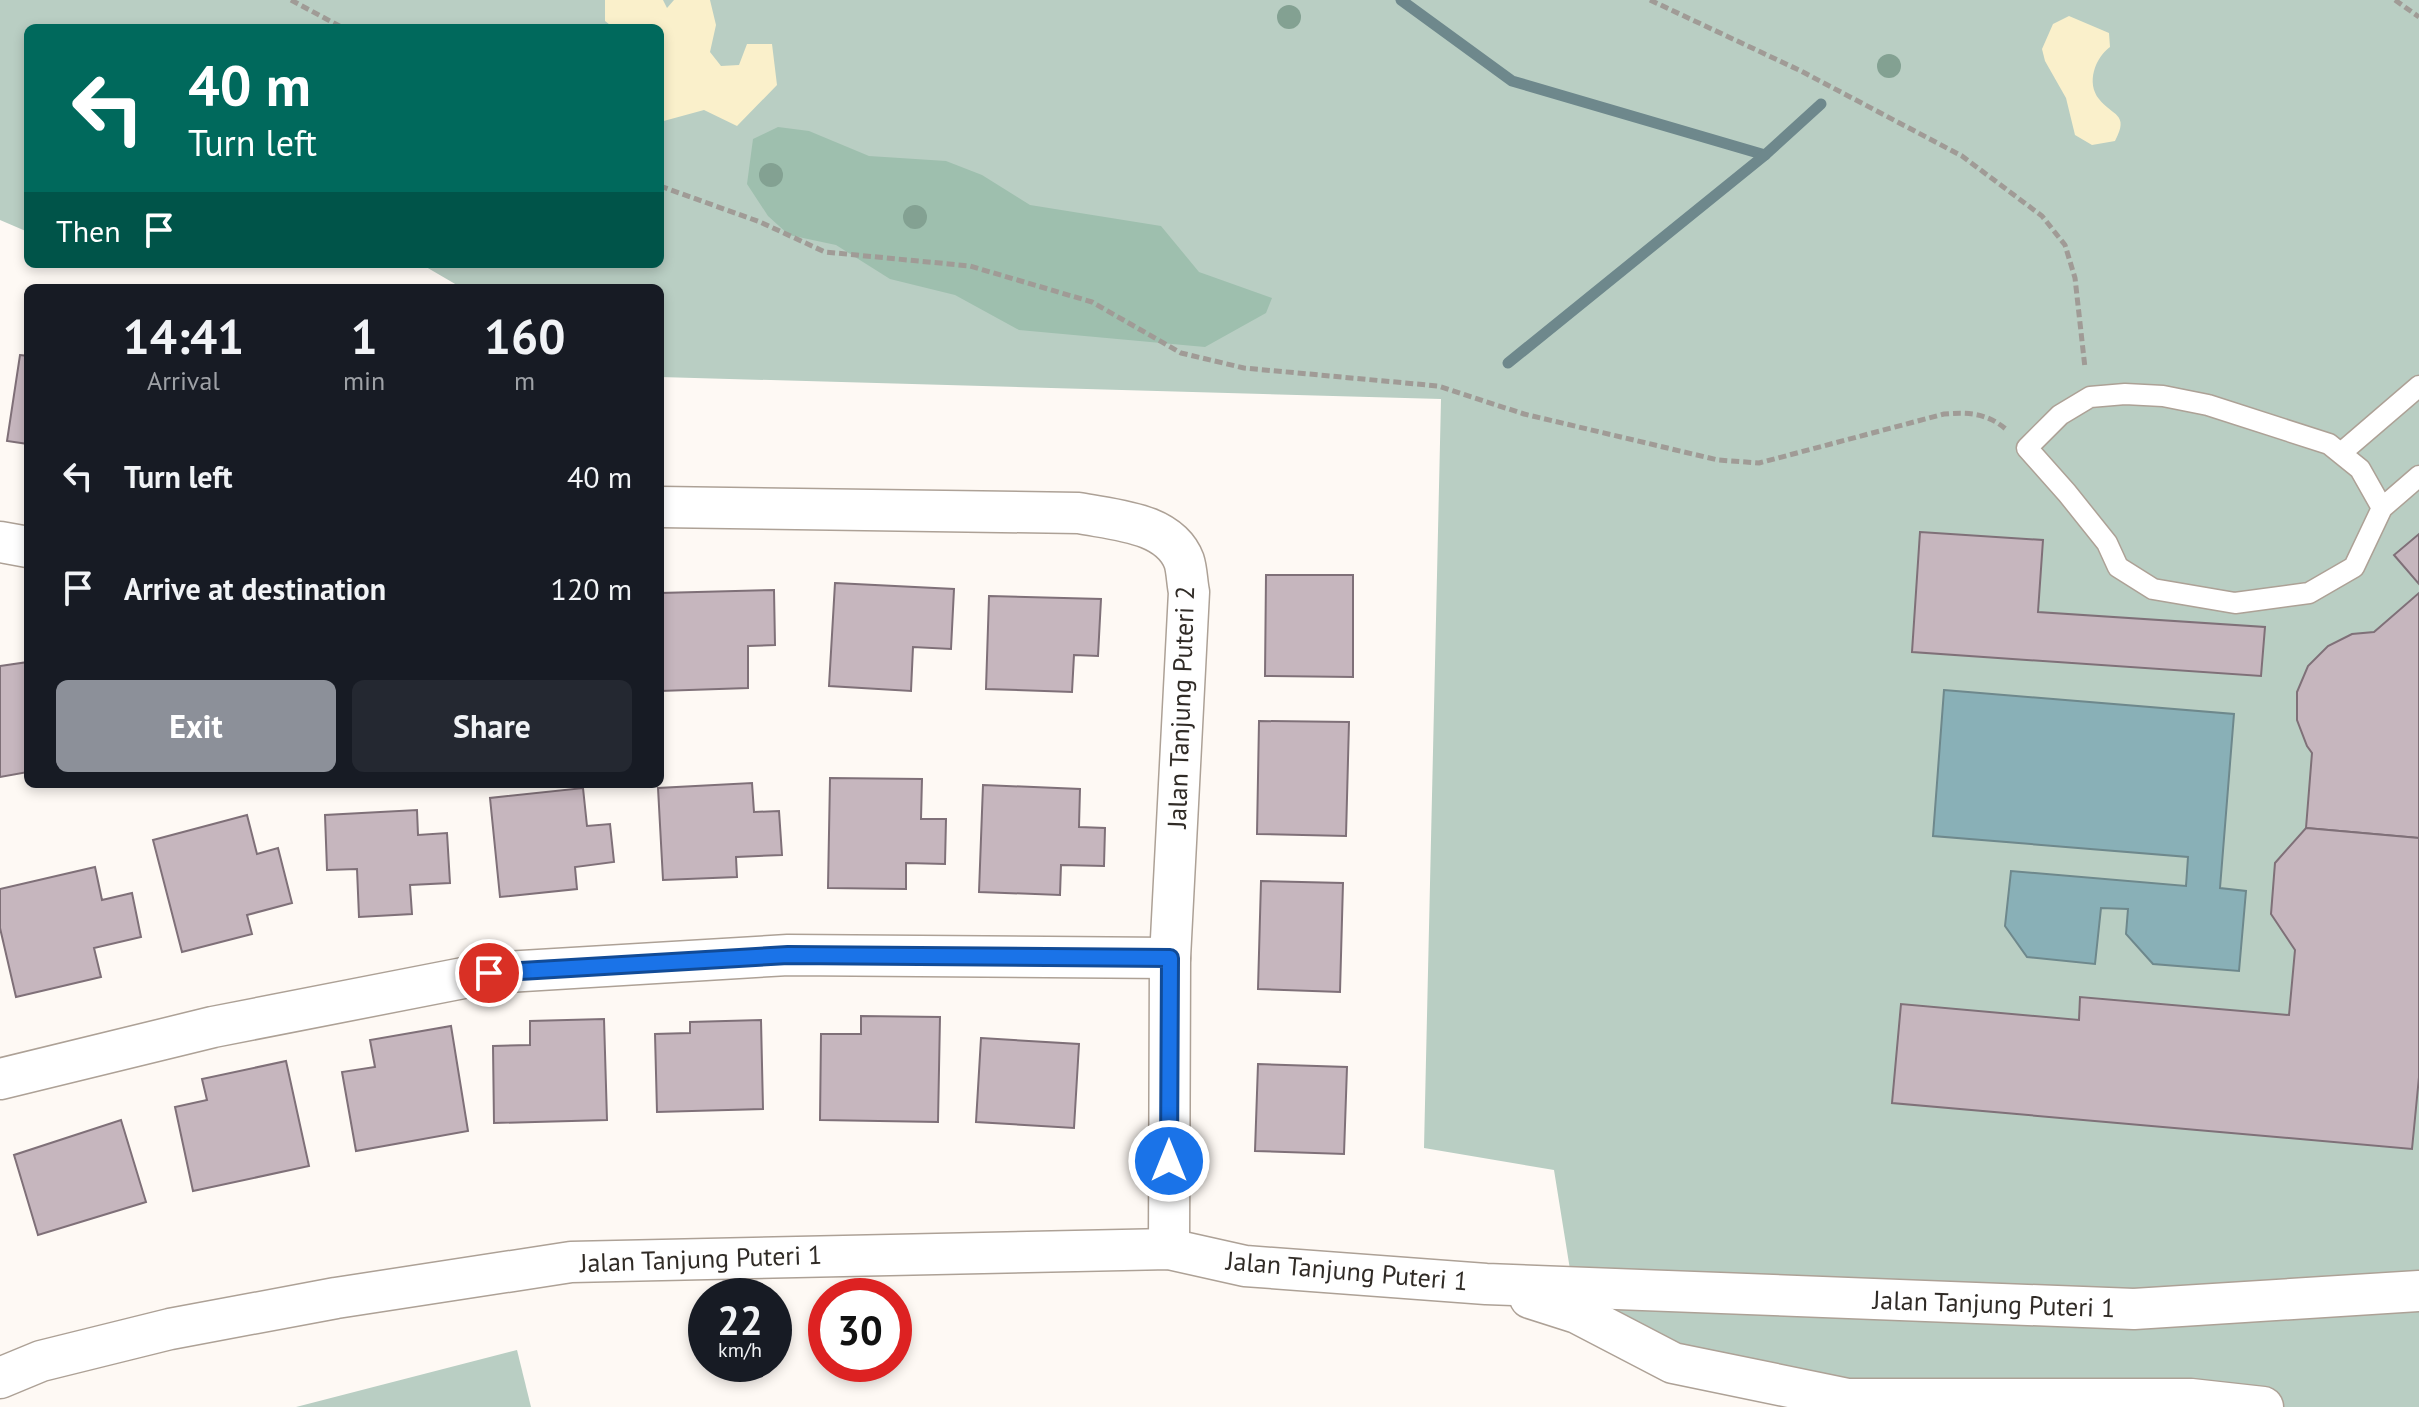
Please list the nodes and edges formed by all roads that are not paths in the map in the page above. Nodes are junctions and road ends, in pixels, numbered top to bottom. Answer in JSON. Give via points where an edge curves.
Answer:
{"nodes":[{"id":1,"x":2419,"y":386,"type":"edge"},
{"id":2,"x":2341,"y":453,"type":"junction"},
{"id":3,"x":2419,"y":476,"type":"edge"},
{"id":4,"x":664,"y":507,"type":"edge"},
{"id":5,"x":2382,"y":508,"type":"junction"},
{"id":6,"x":0,"y":542,"type":"edge"},
{"id":7,"x":24,"y":546,"type":"edge"},
{"id":8,"x":1170,"y":958,"type":"junction"},
{"id":9,"x":0,"y":1079,"type":"edge"},
{"id":10,"x":1169,"y":1249,"type":"junction"},
{"id":11,"x":1486,"y":1284,"type":"junction"},
{"id":12,"x":2419,"y":1291,"type":"edge"},
{"id":13,"x":0,"y":1378,"type":"edge"},
{"id":14,"x":2263,"y":1407,"type":"edge"}],
"edges":[{"from":1,"to":2,"type":"lane"},
{"from":2,"to":5,"type":"lane","via":[[2360,469]]},
{"from":2,"to":5,"type":"lane","via":[[2329,444],[2208,405],[2125,394],[2090,397],[2060,415],[2027,448],[2107,543],[2118,567],[2166,592],[2235,603],[2309,593],[2354,567]]},
{"from":3,"to":5,"type":"lane"},
{"from":4,"to":8,"type":"street","name":"Jalan Tanjung Puteri 2","via":[[1079,513],[1143,526],[1167,538],[1183,560],[1189,592]]},
{"from":6,"to":7,"type":"street"},
{"from":8,"to":9,"type":"street","via":[[788,955],[489,973],[213,1027]]},
{"from":8,"to":10,"type":"street","name":"Jalan Tanjung Puteri 2"},
{"from":10,"to":11,"type":"street","name":"Jalan Tanjung Puteri 1","via":[[1245,1266]]},
{"from":10,"to":13,"type":"street","name":"Jalan Tanjung Puteri 1","via":[[571,1262],[170,1329],[41,1361]]},
{"from":11,"to":12,"type":"street","name":"Jalan Tanjung Puteri 1","via":[[2134,1309]]},
{"from":11,"to":14,"type":"street","via":[[1577,1313],[1673,1363],[1848,1399],[2191,1399]]}]}
